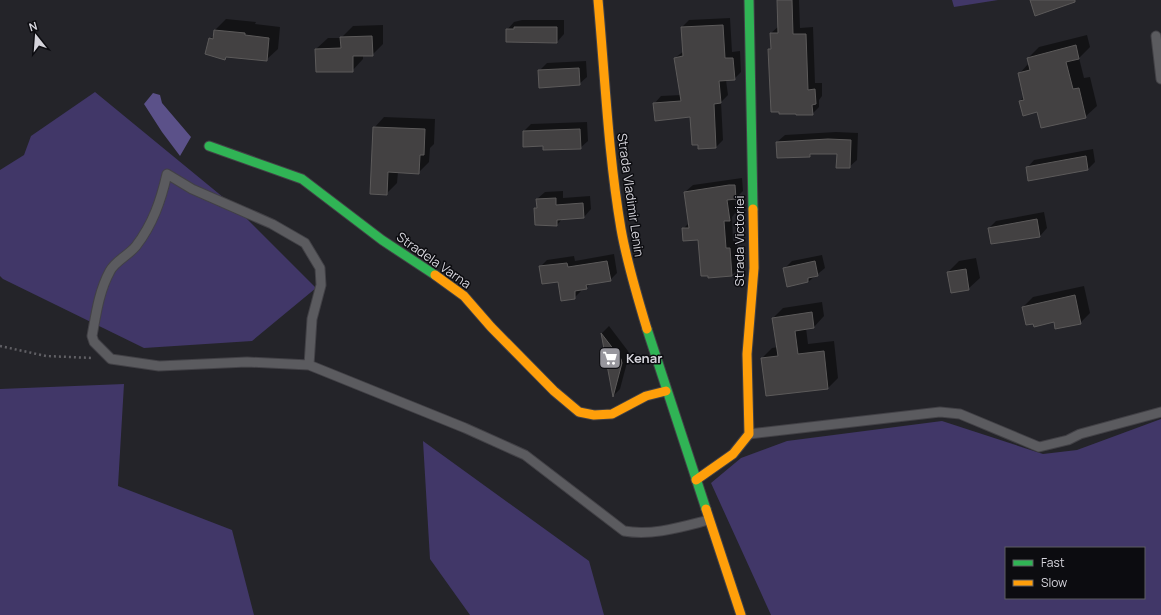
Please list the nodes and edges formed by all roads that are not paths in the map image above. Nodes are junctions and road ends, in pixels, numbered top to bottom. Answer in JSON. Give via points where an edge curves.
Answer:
{"nodes":[{"id":1,"x":598,"y":0,"type":"edge"},
{"id":2,"x":749,"y":0,"type":"edge"},
{"id":3,"x":1156,"y":36,"type":"dead end"},
{"id":4,"x":1161,"y":79,"type":"edge"},
{"id":5,"x":209,"y":146,"type":"dead end"},
{"id":6,"x":309,"y":365,"type":"junction"},
{"id":7,"x":666,"y":391,"type":"junction"},
{"id":8,"x":1161,"y":412,"type":"edge"},
{"id":9,"x":749,"y":434,"type":"junction"},
{"id":10,"x":696,"y":480,"type":"junction"},
{"id":11,"x":709,"y":520,"type":"junction"},
{"id":12,"x":742,"y":615,"type":"edge"}],
"edges":[{"from":1,"to":7,"type":"street","name":"Strada Vladimir Lenin","via":[[620,229],[630,273]]},
{"from":2,"to":9,"type":"street","name":"Strada Victoriei","via":[[754,268],[747,354]]},
{"from":3,"to":4,"type":"lane"},
{"from":5,"to":7,"type":"street","name":"Stradela Varna","via":[[302,179],[382,240],[452,286],[554,391],[579,412],[594,415],[612,414],[646,396]]},
{"from":6,"to":6,"type":"lane","via":[[247,362],[159,366],[111,359],[94,342],[92,336],[100,296],[110,270],[135,247],[150,225],[159,205],[167,174],[272,224],[305,244],[320,268],[321,285],[312,319]]},
{"from":6,"to":11,"type":"lane","via":[[525,455],[624,531],[658,532]]},
{"from":7,"to":10,"type":"street","name":"Strada Vladimir Lenin"},
{"from":8,"to":9,"type":"lane","via":[[1039,447],[960,414],[940,412]]},
{"from":9,"to":10,"type":"street","via":[[733,454]]},
{"from":10,"to":11,"type":"street","name":"Strada Vladimir Lenin"},
{"from":11,"to":12,"type":"street","name":"Strada Vladimir Lenin"}]}
